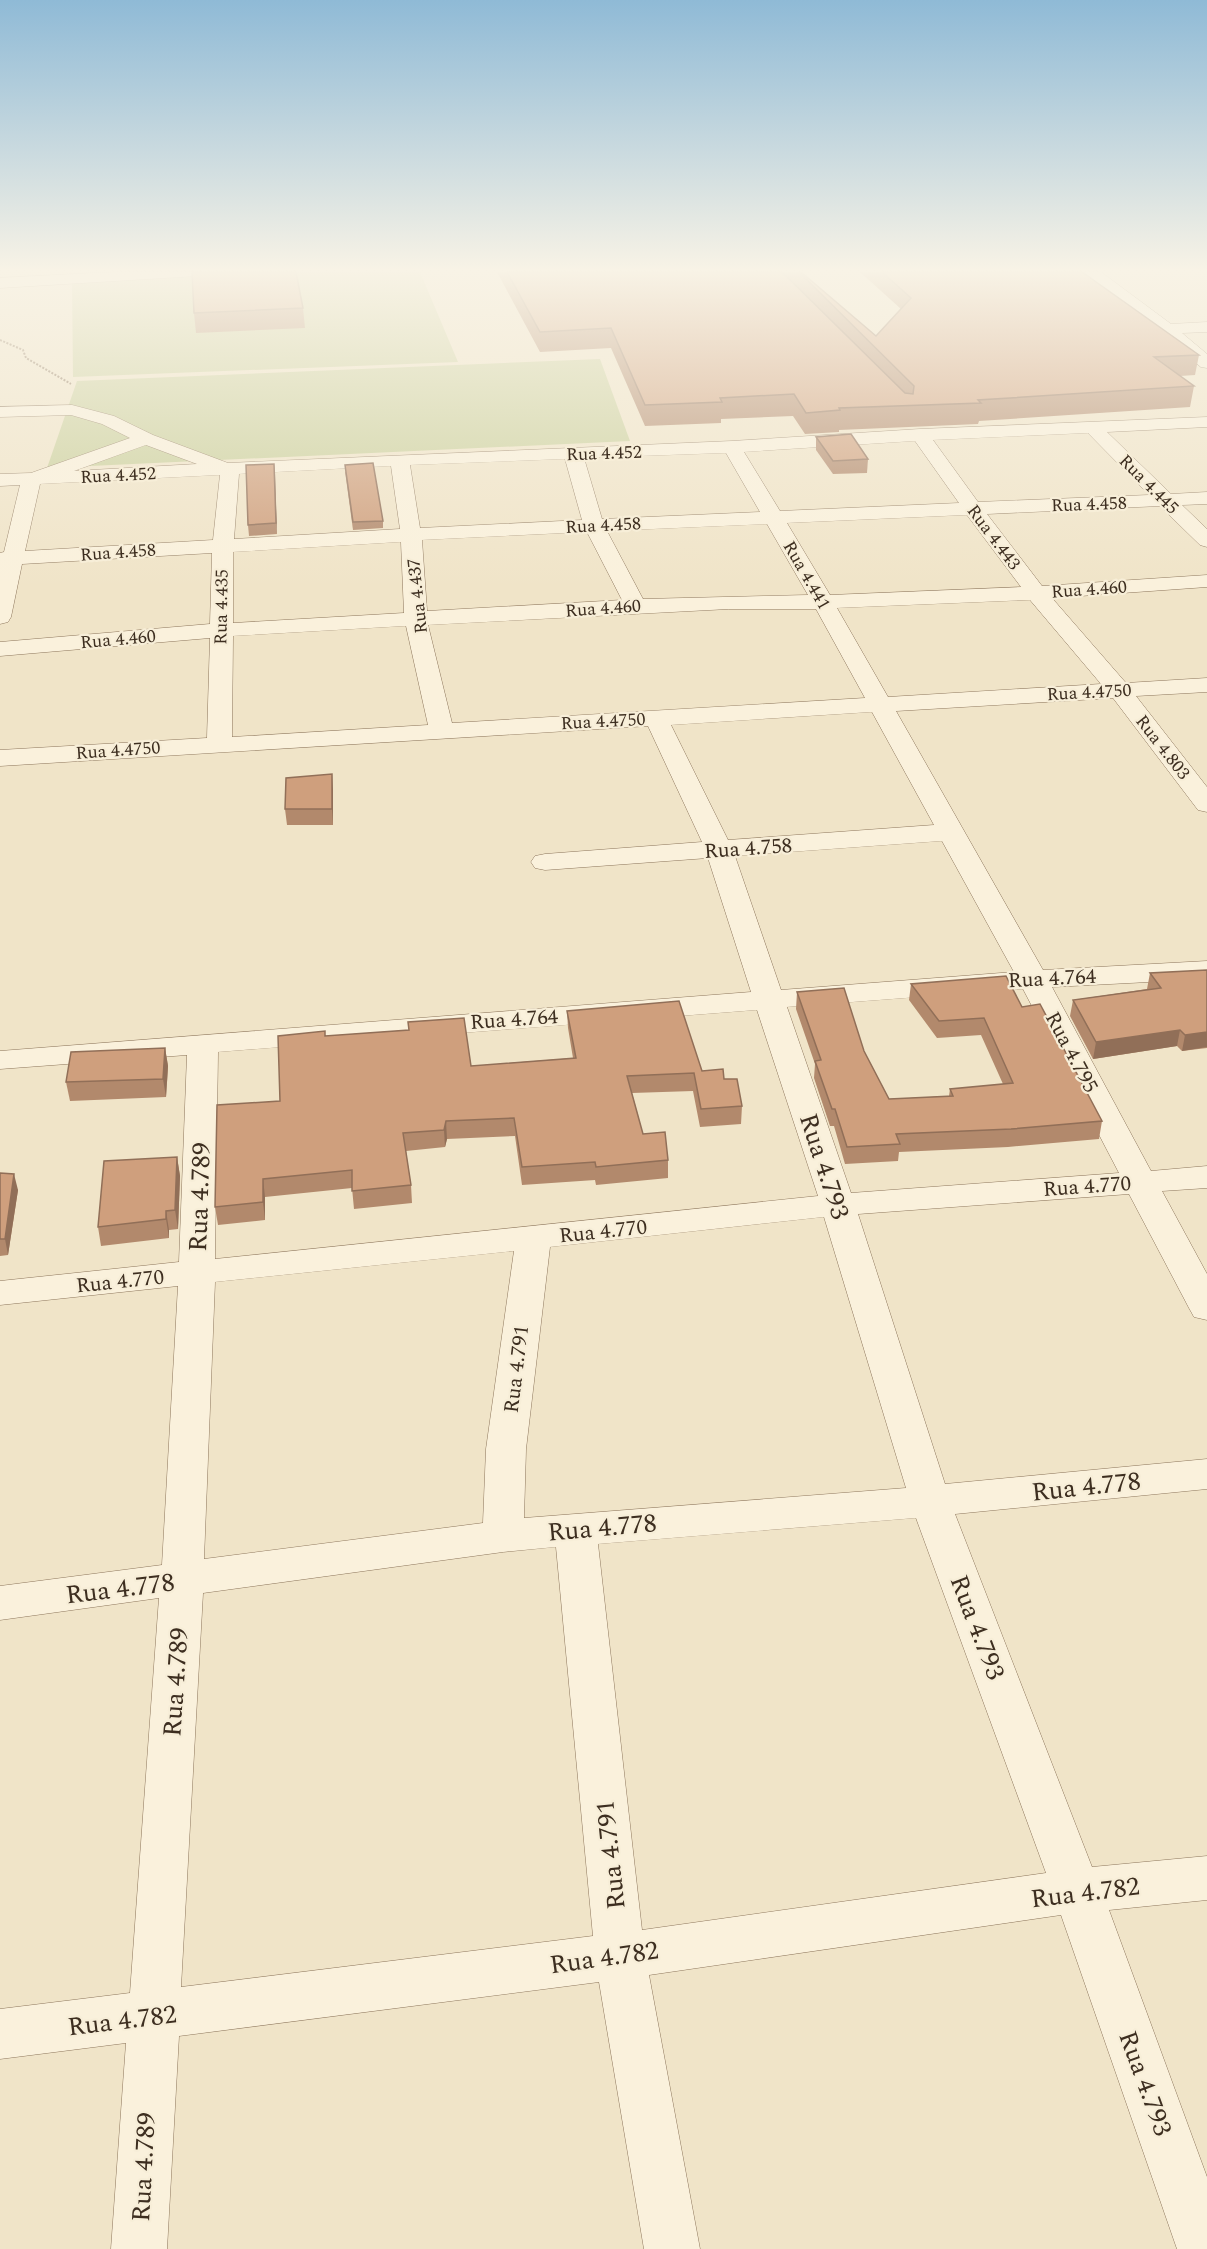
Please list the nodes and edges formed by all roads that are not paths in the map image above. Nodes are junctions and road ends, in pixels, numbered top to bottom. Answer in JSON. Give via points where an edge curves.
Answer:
{"nodes":[{"id":1,"x":0,"y":412,"type":"edge"},
{"id":2,"x":1207,"y":422,"type":"edge"},
{"id":3,"x":1092,"y":427,"type":"junction"},
{"id":4,"x":920,"y":435,"type":"junction"},
{"id":5,"x":146,"y":440,"type":"junction"},
{"id":6,"x":732,"y":447,"type":"junction"},
{"id":7,"x":573,"y":454,"type":"junction"},
{"id":8,"x":400,"y":460,"type":"junction"},
{"id":9,"x":230,"y":470,"type":"junction"},
{"id":10,"x":31,"y":479,"type":"junction"},
{"id":11,"x":0,"y":480,"type":"edge"},
{"id":12,"x":1207,"y":498,"type":"edge"},
{"id":13,"x":1166,"y":500,"type":"junction"},
{"id":14,"x":974,"y":508,"type":"junction"},
{"id":15,"x":773,"y":518,"type":"junction"},
{"id":16,"x":594,"y":526,"type":"junction"},
{"id":17,"x":411,"y":535,"type":"junction"},
{"id":18,"x":1207,"y":541,"type":"edge"},
{"id":19,"x":223,"y":545,"type":"junction"},
{"id":20,"x":6,"y":559,"type":"edge"},
{"id":21,"x":1207,"y":580,"type":"edge"},
{"id":22,"x":1036,"y":593,"type":"junction"},
{"id":23,"x":823,"y":602,"type":"junction"},
{"id":24,"x":636,"y":606,"type":"junction"},
{"id":25,"x":0,"y":617,"type":"edge"},
{"id":26,"x":416,"y":620,"type":"junction"},
{"id":27,"x":221,"y":630,"type":"junction"},
{"id":28,"x":0,"y":649,"type":"edge"},
{"id":29,"x":1207,"y":685,"type":"edge"},
{"id":30,"x":1119,"y":690,"type":"junction"},
{"id":31,"x":880,"y":705,"type":"junction"},
{"id":32,"x":656,"y":718,"type":"junction"},
{"id":33,"x":441,"y":730,"type":"junction"},
{"id":34,"x":219,"y":744,"type":"junction"},
{"id":35,"x":0,"y":758,"type":"edge"},
{"id":36,"x":1207,"y":804,"type":"edge"},
{"id":37,"x":951,"y":832,"type":"junction"},
{"id":38,"x":719,"y":850,"type":"junction"},
{"id":39,"x":545,"y":862,"type":"dead end"},
{"id":40,"x":1207,"y":970,"type":"edge"},
{"id":41,"x":1033,"y":979,"type":"junction"},
{"id":42,"x":771,"y":999,"type":"junction"},
{"id":43,"x":203,"y":1043,"type":"junction"},
{"id":44,"x":0,"y":1060,"type":"edge"},
{"id":45,"x":1207,"y":1176,"type":"edge"},
{"id":46,"x":1140,"y":1182,"type":"junction"},
{"id":47,"x":838,"y":1205,"type":"junction"},
{"id":48,"x":534,"y":1239,"type":"junction"},
{"id":49,"x":197,"y":1274,"type":"junction"},
{"id":50,"x":0,"y":1293,"type":"edge"},
{"id":51,"x":1207,"y":1308,"type":"edge"},
{"id":52,"x":1207,"y":1474,"type":"edge"},
{"id":53,"x":930,"y":1501,"type":"junction"},
{"id":54,"x":575,"y":1529,"type":"junction"},
{"id":55,"x":503,"y":1536,"type":"junction"},
{"id":56,"x":182,"y":1580,"type":"junction"},
{"id":57,"x":0,"y":1603,"type":"edge"},
{"id":58,"x":1207,"y":1878,"type":"edge"},
{"id":59,"x":1077,"y":1891,"type":"junction"},
{"id":60,"x":620,"y":1956,"type":"junction"},
{"id":61,"x":152,"y":2016,"type":"junction"},
{"id":62,"x":0,"y":2034,"type":"edge"},
{"id":63,"x":139,"y":2249,"type":"edge"},
{"id":64,"x":672,"y":2249,"type":"edge"},
{"id":65,"x":1206,"y":2249,"type":"edge"}],
"edges":[{"from":1,"to":5,"type":"street","via":[[72,410],[108,420]]},
{"from":2,"to":3,"type":"street","name":"Rua 4.452"},
{"from":3,"to":4,"type":"street","name":"Rua 4.452"},
{"from":3,"to":13,"type":"street","name":"Rua 4.445"},
{"from":4,"to":6,"type":"street","name":"Rua 4.452"},
{"from":4,"to":14,"type":"street","name":"Rua 4.443"},
{"from":5,"to":9,"type":"street"},
{"from":5,"to":10,"type":"street"},
{"from":6,"to":7,"type":"street","name":"Rua 4.452"},
{"from":6,"to":15,"type":"street","name":"Rua 4.441"},
{"from":7,"to":8,"type":"street","name":"Rua 4.452"},
{"from":7,"to":16,"type":"street"},
{"from":8,"to":9,"type":"street","name":"Rua 4.452"},
{"from":8,"to":17,"type":"street","name":"Rua 4.437"},
{"from":9,"to":10,"type":"street","name":"Rua 4.452"},
{"from":9,"to":19,"type":"street","name":"Rua 4.435"},
{"from":10,"to":11,"type":"street","name":"Rua 4.452"},
{"from":10,"to":20,"type":"street"},
{"from":12,"to":13,"type":"street","name":"Rua 4.458"},
{"from":13,"to":14,"type":"street","name":"Rua 4.458"},
{"from":13,"to":18,"type":"street","name":"Rua 4.445"},
{"from":14,"to":15,"type":"street","name":"Rua 4.458"},
{"from":14,"to":22,"type":"street","name":"Rua 4.443"},
{"from":15,"to":16,"type":"street","name":"Rua 4.458"},
{"from":15,"to":23,"type":"street","name":"Rua 4.441"},
{"from":16,"to":17,"type":"street","name":"Rua 4.458"},
{"from":16,"to":24,"type":"street"},
{"from":17,"to":19,"type":"street","name":"Rua 4.458"},
{"from":17,"to":26,"type":"street","name":"Rua 4.437"},
{"from":19,"to":20,"type":"street","name":"Rua 4.458"},
{"from":19,"to":27,"type":"street","name":"Rua 4.435"},
{"from":20,"to":25,"type":"street"},
{"from":21,"to":22,"type":"street","name":"Rua 4.460"},
{"from":22,"to":23,"type":"street","name":"Rua 4.460"},
{"from":22,"to":30,"type":"street","name":"Rua 4.443"},
{"from":23,"to":24,"type":"street","name":"Rua 4.460"},
{"from":23,"to":31,"type":"street","name":"Rua 4.441"},
{"from":24,"to":26,"type":"street","name":"Rua 4.460"},
{"from":26,"to":27,"type":"street","name":"Rua 4.460"},
{"from":26,"to":33,"type":"street","name":"Rua 4.437"},
{"from":27,"to":28,"type":"street","name":"Rua 4.460"},
{"from":27,"to":34,"type":"street","name":"Rua 4.435"},
{"from":29,"to":30,"type":"street","name":"Rua 4.4750"},
{"from":30,"to":31,"type":"street","name":"Rua 4.4750"},
{"from":30,"to":36,"type":"street","name":"Rua 4.803"},
{"from":31,"to":32,"type":"street","name":"Rua 4.4750"},
{"from":31,"to":37,"type":"street","name":"Rua 4.795"},
{"from":32,"to":33,"type":"street","name":"Rua 4.4750"},
{"from":32,"to":38,"type":"street","name":"Rua 4.793"},
{"from":33,"to":34,"type":"street","name":"Rua 4.4750"},
{"from":34,"to":35,"type":"street","name":"Rua 4.4750"},
{"from":37,"to":38,"type":"street","name":"Rua 4.758"},
{"from":37,"to":41,"type":"street","name":"Rua 4.795"},
{"from":38,"to":39,"type":"street","name":"Rua 4.758"},
{"from":38,"to":42,"type":"street","name":"Rua 4.793"},
{"from":40,"to":41,"type":"street","name":"Rua 4.764"},
{"from":41,"to":42,"type":"street","name":"Rua 4.764"},
{"from":41,"to":46,"type":"street","name":"Rua 4.795"},
{"from":42,"to":43,"type":"street","name":"Rua 4.764"},
{"from":42,"to":47,"type":"street","name":"Rua 4.793"},
{"from":43,"to":44,"type":"street","name":"Rua 4.764"},
{"from":43,"to":49,"type":"street","name":"Rua 4.789"},
{"from":45,"to":46,"type":"street","name":"Rua 4.770"},
{"from":46,"to":47,"type":"street","name":"Rua 4.770"},
{"from":46,"to":51,"type":"street","name":"Rua 4.795"},
{"from":47,"to":48,"type":"street","name":"Rua 4.770"},
{"from":47,"to":53,"type":"street","name":"Rua 4.793"},
{"from":48,"to":49,"type":"street","name":"Rua 4.770"},
{"from":48,"to":55,"type":"street","name":"Rua 4.791","via":[[506,1449]]},
{"from":49,"to":50,"type":"street","name":"Rua 4.770"},
{"from":49,"to":56,"type":"street","name":"Rua 4.789"},
{"from":52,"to":53,"type":"street","name":"Rua 4.778"},
{"from":53,"to":54,"type":"street","name":"Rua 4.778"},
{"from":53,"to":59,"type":"street","name":"Rua 4.793"},
{"from":54,"to":55,"type":"street","name":"Rua 4.778"},
{"from":54,"to":60,"type":"street","name":"Rua 4.791"},
{"from":55,"to":56,"type":"street","name":"Rua 4.778"},
{"from":56,"to":57,"type":"street","name":"Rua 4.778"},
{"from":56,"to":61,"type":"street","name":"Rua 4.789"},
{"from":58,"to":59,"type":"street","name":"Rua 4.782"},
{"from":59,"to":60,"type":"street","name":"Rua 4.782"},
{"from":59,"to":65,"type":"street","name":"Rua 4.793"},
{"from":60,"to":61,"type":"street","name":"Rua 4.782"},
{"from":60,"to":64,"type":"street","name":"Rua 4.791"},
{"from":61,"to":62,"type":"street","name":"Rua 4.782"},
{"from":61,"to":63,"type":"street","name":"Rua 4.789"}]}
